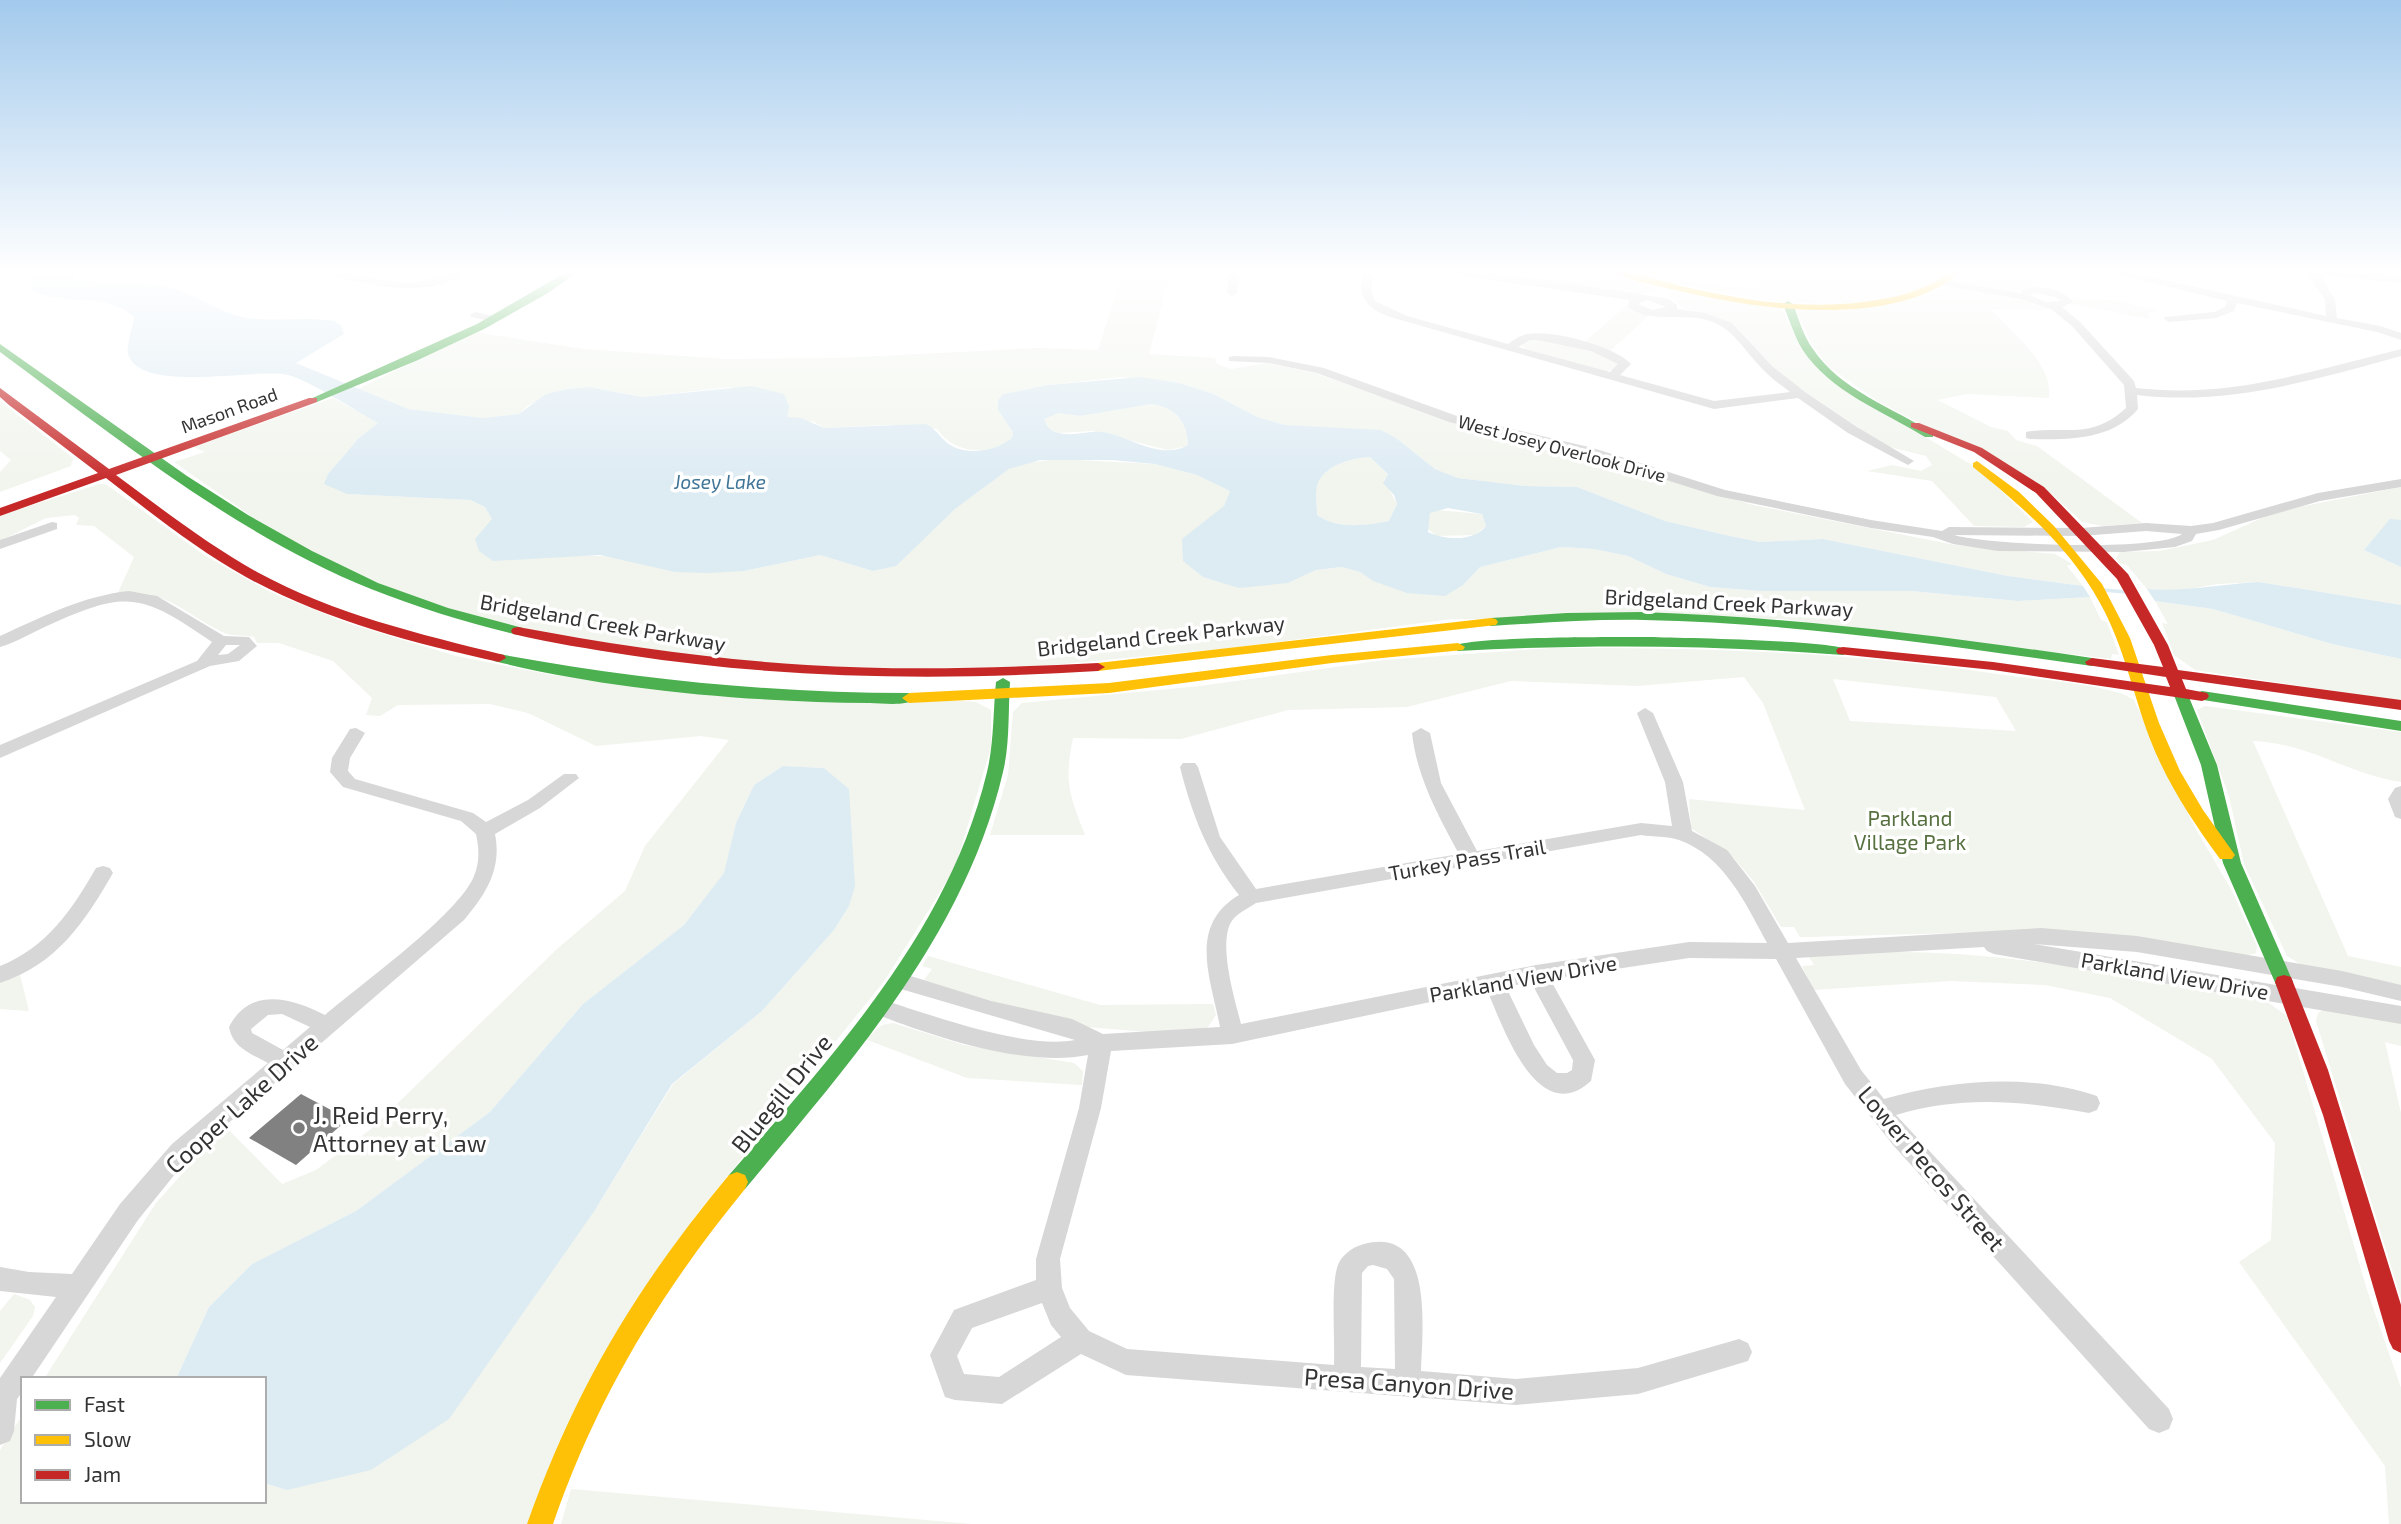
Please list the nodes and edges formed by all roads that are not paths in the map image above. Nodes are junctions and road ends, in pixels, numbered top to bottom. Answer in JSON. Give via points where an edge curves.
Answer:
{"nodes":[{"id":1,"x":414,"y":342,"type":"edge"},
{"id":2,"x":444,"y":342,"type":"edge"},
{"id":3,"x":1489,"y":342,"type":"edge"},
{"id":4,"x":1518,"y":342,"type":"edge"},
{"id":5,"x":1561,"y":342,"type":"edge"},
{"id":6,"x":1744,"y":342,"type":"edge"},
{"id":7,"x":1804,"y":342,"type":"edge"},
{"id":8,"x":2090,"y":342,"type":"edge"},
{"id":9,"x":0,"y":348,"type":"edge"},
{"id":10,"x":1509,"y":348,"type":"junction"},
{"id":11,"x":2401,"y":352,"type":"edge"},
{"id":12,"x":1233,"y":359,"type":"dead end"},
{"id":13,"x":1612,"y":377,"type":"junction"},
{"id":14,"x":0,"y":391,"type":"edge"},
{"id":15,"x":2132,"y":391,"type":"junction"},
{"id":16,"x":1800,"y":394,"type":"junction"},
{"id":17,"x":1915,"y":425,"type":"junction"},
{"id":18,"x":2030,"y":435,"type":"dead end"},
{"id":19,"x":139,"y":446,"type":"junction"},
{"id":20,"x":155,"y":457,"type":"junction"},
{"id":21,"x":1908,"y":461,"type":"dead end"},
{"id":22,"x":92,"y":463,"type":"junction"},
{"id":23,"x":108,"y":474,"type":"junction"},
{"id":24,"x":2401,"y":483,"type":"edge"},
{"id":25,"x":0,"y":495,"type":"edge"},
{"id":26,"x":0,"y":512,"type":"edge"},
{"id":27,"x":52,"y":526,"type":"dead end"},
{"id":28,"x":2138,"y":527,"type":"junction"},
{"id":29,"x":2191,"y":530,"type":"junction"},
{"id":30,"x":1988,"y":531,"type":"junction"},
{"id":31,"x":2049,"y":532,"type":"junction"},
{"id":32,"x":2081,"y":532,"type":"junction"},
{"id":33,"x":1936,"y":533,"type":"junction"},
{"id":34,"x":0,"y":545,"type":"edge"},
{"id":35,"x":2162,"y":545,"type":"junction"},
{"id":36,"x":1998,"y":547,"type":"junction"},
{"id":37,"x":2097,"y":548,"type":"junction"},
{"id":38,"x":2065,"y":549,"type":"junction"},
{"id":39,"x":221,"y":641,"type":"junction"},
{"id":40,"x":0,"y":642,"type":"edge"},
{"id":41,"x":206,"y":662,"type":"junction"},
{"id":42,"x":2133,"y":667,"type":"junction"},
{"id":43,"x":1003,"y":673,"type":"junction"},
{"id":44,"x":2172,"y":673,"type":"junction"},
{"id":45,"x":2141,"y":688,"type":"junction"},
{"id":46,"x":2179,"y":694,"type":"junction"},
{"id":47,"x":1004,"y":696,"type":"junction"},
{"id":48,"x":2401,"y":705,"type":"edge"},
{"id":49,"x":1645,"y":713,"type":"dead end"},
{"id":50,"x":2401,"y":726,"type":"edge"},
{"id":51,"x":356,"y":733,"type":"dead end"},
{"id":52,"x":1421,"y":733,"type":"dead end"},
{"id":53,"x":0,"y":752,"type":"edge"},
{"id":54,"x":1189,"y":768,"type":"dead end"},
{"id":55,"x":570,"y":778,"type":"dead end"},
{"id":56,"x":2401,"y":792,"type":"edge"},
{"id":57,"x":2401,"y":813,"type":"edge"},
{"id":58,"x":485,"y":831,"type":"junction"},
{"id":59,"x":1683,"y":834,"type":"junction"},
{"id":60,"x":1471,"y":858,"type":"junction"},
{"id":61,"x":2232,"y":863,"type":"junction"},
{"id":62,"x":103,"y":873,"type":"dead end"},
{"id":63,"x":1251,"y":897,"type":"junction"},
{"id":64,"x":1949,"y":940,"type":"junction"},
{"id":65,"x":1781,"y":951,"type":"junction"},
{"id":66,"x":2278,"y":968,"type":"junction"},
{"id":67,"x":1536,"y":973,"type":"junction"},
{"id":68,"x":0,"y":975,"type":"edge"},
{"id":69,"x":901,"y":981,"type":"junction"},
{"id":70,"x":1493,"y":981,"type":"junction"},
{"id":71,"x":2401,"y":993,"type":"edge"},
{"id":72,"x":2290,"y":996,"type":"junction"},
{"id":73,"x":880,"y":1007,"type":"junction"},
{"id":74,"x":2401,"y":1015,"type":"edge"},
{"id":75,"x":327,"y":1026,"type":"junction"},
{"id":76,"x":1232,"y":1035,"type":"junction"},
{"id":77,"x":1101,"y":1043,"type":"junction"},
{"id":78,"x":285,"y":1062,"type":"junction"},
{"id":79,"x":2089,"y":1103,"type":"dead end"},
{"id":80,"x":1879,"y":1110,"type":"junction"},
{"id":81,"x":0,"y":1279,"type":"edge"},
{"id":82,"x":76,"y":1286,"type":"junction"},
{"id":83,"x":1049,"y":1288,"type":"junction"},
{"id":84,"x":1080,"y":1340,"type":"junction"},
{"id":85,"x":2401,"y":1341,"type":"edge"},
{"id":86,"x":1739,"y":1352,"type":"dead end"},
{"id":87,"x":1347,"y":1380,"type":"junction"},
{"id":88,"x":1408,"y":1384,"type":"junction"},
{"id":89,"x":2,"y":1400,"type":"edge"},
{"id":90,"x":2159,"y":1419,"type":"dead end"},
{"id":91,"x":0,"y":1431,"type":"edge"},
{"id":92,"x":540,"y":1524,"type":"edge"}],
"edges":[{"from":1,"to":19,"type":"main road","name":"Mason Road","via":[[285,395]]},
{"from":2,"to":20,"type":"main road","name":"Mason Road","via":[[309,402]]},
{"from":3,"to":10,"type":"street"},
{"from":4,"to":10,"type":"street"},
{"from":5,"to":13,"type":"street","via":[[1611,354],[1625,364]]},
{"from":6,"to":16,"type":"street"},
{"from":7,"to":17,"type":"main road","via":[[1821,366],[1858,395]]},
{"from":8,"to":15,"type":"street"},
{"from":9,"to":19,"type":"main road","name":"Bridgeland Creek Parkway"},
{"from":10,"to":13,"type":"street"},
{"from":11,"to":15,"type":"street","via":[[2222,396]]},
{"from":12,"to":33,"type":"street","name":"West Josey Overlook Drive","via":[[1269,360],[1328,372],[1453,419],[1588,451],[1732,495]]},
{"from":13,"to":16,"type":"street","via":[[1714,405]]},
{"from":14,"to":22,"type":"main road","name":"Bridgeland Creek Parkway"},
{"from":15,"to":18,"type":"street","via":[[2132,409],[2120,422],[2072,435]]},
{"from":16,"to":21,"type":"street"},
{"from":17,"to":31,"type":"main road","via":[[1995,477]]},
{"from":17,"to":32,"type":"main road","via":[[2002,463],[2039,490]]},
{"from":19,"to":20,"type":"main road","name":"Bridgeland Creek Parkway"},
{"from":19,"to":22,"type":"main road","name":"Mason Road"},
{"from":20,"to":23,"type":"main road","name":"Mason Road"},
{"from":20,"to":43,"type":"main road","name":"Bridgeland Creek Parkway","via":[[283,544],[371,587],[464,619],[677,660],[763,670],[858,676]]},
{"from":22,"to":23,"type":"main road","name":"Bridgeland Creek Parkway"},
{"from":22,"to":25,"type":"main road","name":"Mason Road"},
{"from":23,"to":26,"type":"main road","name":"Mason Road"},
{"from":23,"to":47,"type":"main road","name":"Bridgeland Creek Parkway","via":[[201,543],[275,586],[329,610],[432,642],[574,672],[749,694]]},
{"from":24,"to":29,"type":"street","via":[[2328,495]]},
{"from":27,"to":34,"type":"street"},
{"from":28,"to":29,"type":"street","name":"West Josey Overlook Drive"},
{"from":28,"to":32,"type":"street","name":"West Josey Overlook Drive"},
{"from":28,"to":35,"type":"street"},
{"from":29,"to":35,"type":"street","via":[[2187,538]]},
{"from":30,"to":31,"type":"street","name":"West Josey Overlook Drive"},
{"from":30,"to":33,"type":"street","name":"West Josey Overlook Drive"},
{"from":30,"to":36,"type":"street"},
{"from":31,"to":32,"type":"street","name":"West Josey Overlook Drive"},
{"from":31,"to":38,"type":"main road"},
{"from":32,"to":37,"type":"main road"},
{"from":33,"to":36,"type":"street","name":"West Josey Overlook Drive"},
{"from":35,"to":37,"type":"street","name":"West Josey Overlook Drive"},
{"from":36,"to":38,"type":"street","name":"West Josey Overlook Drive"},
{"from":37,"to":38,"type":"street","name":"West Josey Overlook Drive"},
{"from":37,"to":44,"type":"main road","via":[[2146,619]]},
{"from":38,"to":42,"type":"main road","via":[[2082,567],[2113,617]]},
{"from":39,"to":40,"type":"street","via":[[145,597],[85,606]]},
{"from":39,"to":41,"type":"street"},
{"from":39,"to":41,"type":"street","via":[[243,640],[249,646],[233,658]]},
{"from":41,"to":53,"type":"street"},
{"from":42,"to":43,"type":"main road","name":"Bridgeland Creek Parkway","via":[[1867,630],[1645,615],[1405,628],[1106,666]]},
{"from":42,"to":44,"type":"main road","name":"Bridgeland Creek Parkway"},
{"from":42,"to":45,"type":"main road"},
{"from":43,"to":47,"type":"main road","name":"Bluegill Drive"},
{"from":44,"to":46,"type":"main road"},
{"from":44,"to":48,"type":"main road","name":"Bridgeland Creek Parkway"},
{"from":45,"to":46,"type":"main road","name":"Bridgeland Creek Parkway"},
{"from":45,"to":47,"type":"main road","name":"Bridgeland Creek Parkway","via":[[1796,646],[1592,640],[1416,650],[1110,688]]},
{"from":45,"to":61,"type":"main road","via":[[2166,759],[2199,820]]},
{"from":46,"to":50,"type":"main road","name":"Bridgeland Creek Parkway"},
{"from":46,"to":61,"type":"main road","via":[[2209,765]]},
{"from":47,"to":69,"type":"main road","name":"Bluegill Drive","via":[[999,756],[988,807],[951,901]]},
{"from":49,"to":59,"type":"street","via":[[1674,782]]},
{"from":51,"to":58,"type":"street","via":[[340,765],[349,783],[467,817]]},
{"from":52,"to":60,"type":"street","via":[[1429,782]]},
{"from":54,"to":63,"type":"street","via":[[1202,821],[1216,853]]},
{"from":55,"to":58,"type":"street"},
{"from":56,"to":57,"type":"street","via":[[2397,799]]},
{"from":58,"to":75,"type":"street","name":"Cooper Lake Drive","via":[[490,850],[488,870],[476,893],[457,915]]},
{"from":59,"to":60,"type":"street","name":"Turkey Pass Trail","via":[[1641,829]]},
{"from":59,"to":65,"type":"street","name":"Lower Pecos Street","via":[[1720,855],[1748,891]]},
{"from":60,"to":63,"type":"street","name":"Turkey Pass Trail"},
{"from":61,"to":66,"type":"main road"},
{"from":62,"to":68,"type":"street","via":[[81,914],[63,935],[40,957]]},
{"from":63,"to":76,"type":"street","via":[[1233,907],[1215,936]]},
{"from":64,"to":65,"type":"street","name":"Parkland View Drive"},
{"from":64,"to":66,"type":"street","name":"Parkland View Drive","via":[[2041,936]]},
{"from":64,"to":72,"type":"street","name":"Parkland View Drive"},
{"from":65,"to":67,"type":"street","name":"Parkland View Drive","via":[[1689,950]]},
{"from":65,"to":80,"type":"street","name":"Lower Pecos Street","via":[[1853,1077]]},
{"from":66,"to":71,"type":"street","name":"Parkland View Drive"},
{"from":66,"to":72,"type":"main road"},
{"from":67,"to":70,"type":"street","name":"Parkland View Drive"},
{"from":67,"to":70,"type":"street","via":[[1584,1060],[1583,1074],[1572,1082],[1554,1081],[1539,1071]]},
{"from":69,"to":73,"type":"main road","name":"Bluegill Drive"},
{"from":69,"to":77,"type":"street","name":"Parkland View Drive","via":[[1072,1028]]},
{"from":70,"to":76,"type":"street","name":"Parkland View Drive"},
{"from":72,"to":74,"type":"street","name":"Parkland View Drive"},
{"from":72,"to":85,"type":"main road","via":[[2324,1086]]},
{"from":73,"to":77,"type":"street","name":"Parkland View Drive","via":[[922,1023],[1013,1045],[1064,1051]]},
{"from":73,"to":92,"type":"main road","name":"Bluegill Drive","via":[[667,1270],[608,1360]]},
{"from":75,"to":78,"type":"street","name":"Cooper Lake Drive"},
{"from":75,"to":78,"type":"street","via":[[285,1004],[250,1014],[240,1027],[242,1038]]},
{"from":76,"to":77,"type":"street","name":"Parkland View Drive"},
{"from":77,"to":83,"type":"street","via":[[1090,1108],[1048,1259]]},
{"from":78,"to":82,"type":"street","name":"Cooper Lake Drive","via":[[180,1151]]},
{"from":79,"to":80,"type":"street","via":[[2021,1091],[1966,1091]]},
{"from":80,"to":90,"type":"street","name":"Lower Pecos Street"},
{"from":81,"to":82,"type":"street"},
{"from":82,"to":89,"type":"street","name":"Cooper Lake Drive"},
{"from":83,"to":84,"type":"street","via":[[1060,1316]]},
{"from":83,"to":84,"type":"street","via":[[963,1319],[943,1355],[954,1387],[1002,1391]]},
{"from":84,"to":87,"type":"street","name":"Presa Canyon Drive","via":[[1126,1362]]},
{"from":86,"to":88,"type":"street","name":"Presa Canyon Drive","via":[[1638,1381],[1516,1392]]},
{"from":87,"to":88,"type":"street","name":"Presa Canyon Drive"},
{"from":87,"to":88,"type":"street","via":[[1349,1269],[1361,1256],[1381,1254],[1398,1263],[1407,1280]]},
{"from":89,"to":91,"type":"street","name":"Cooper Lake Drive"}]}
